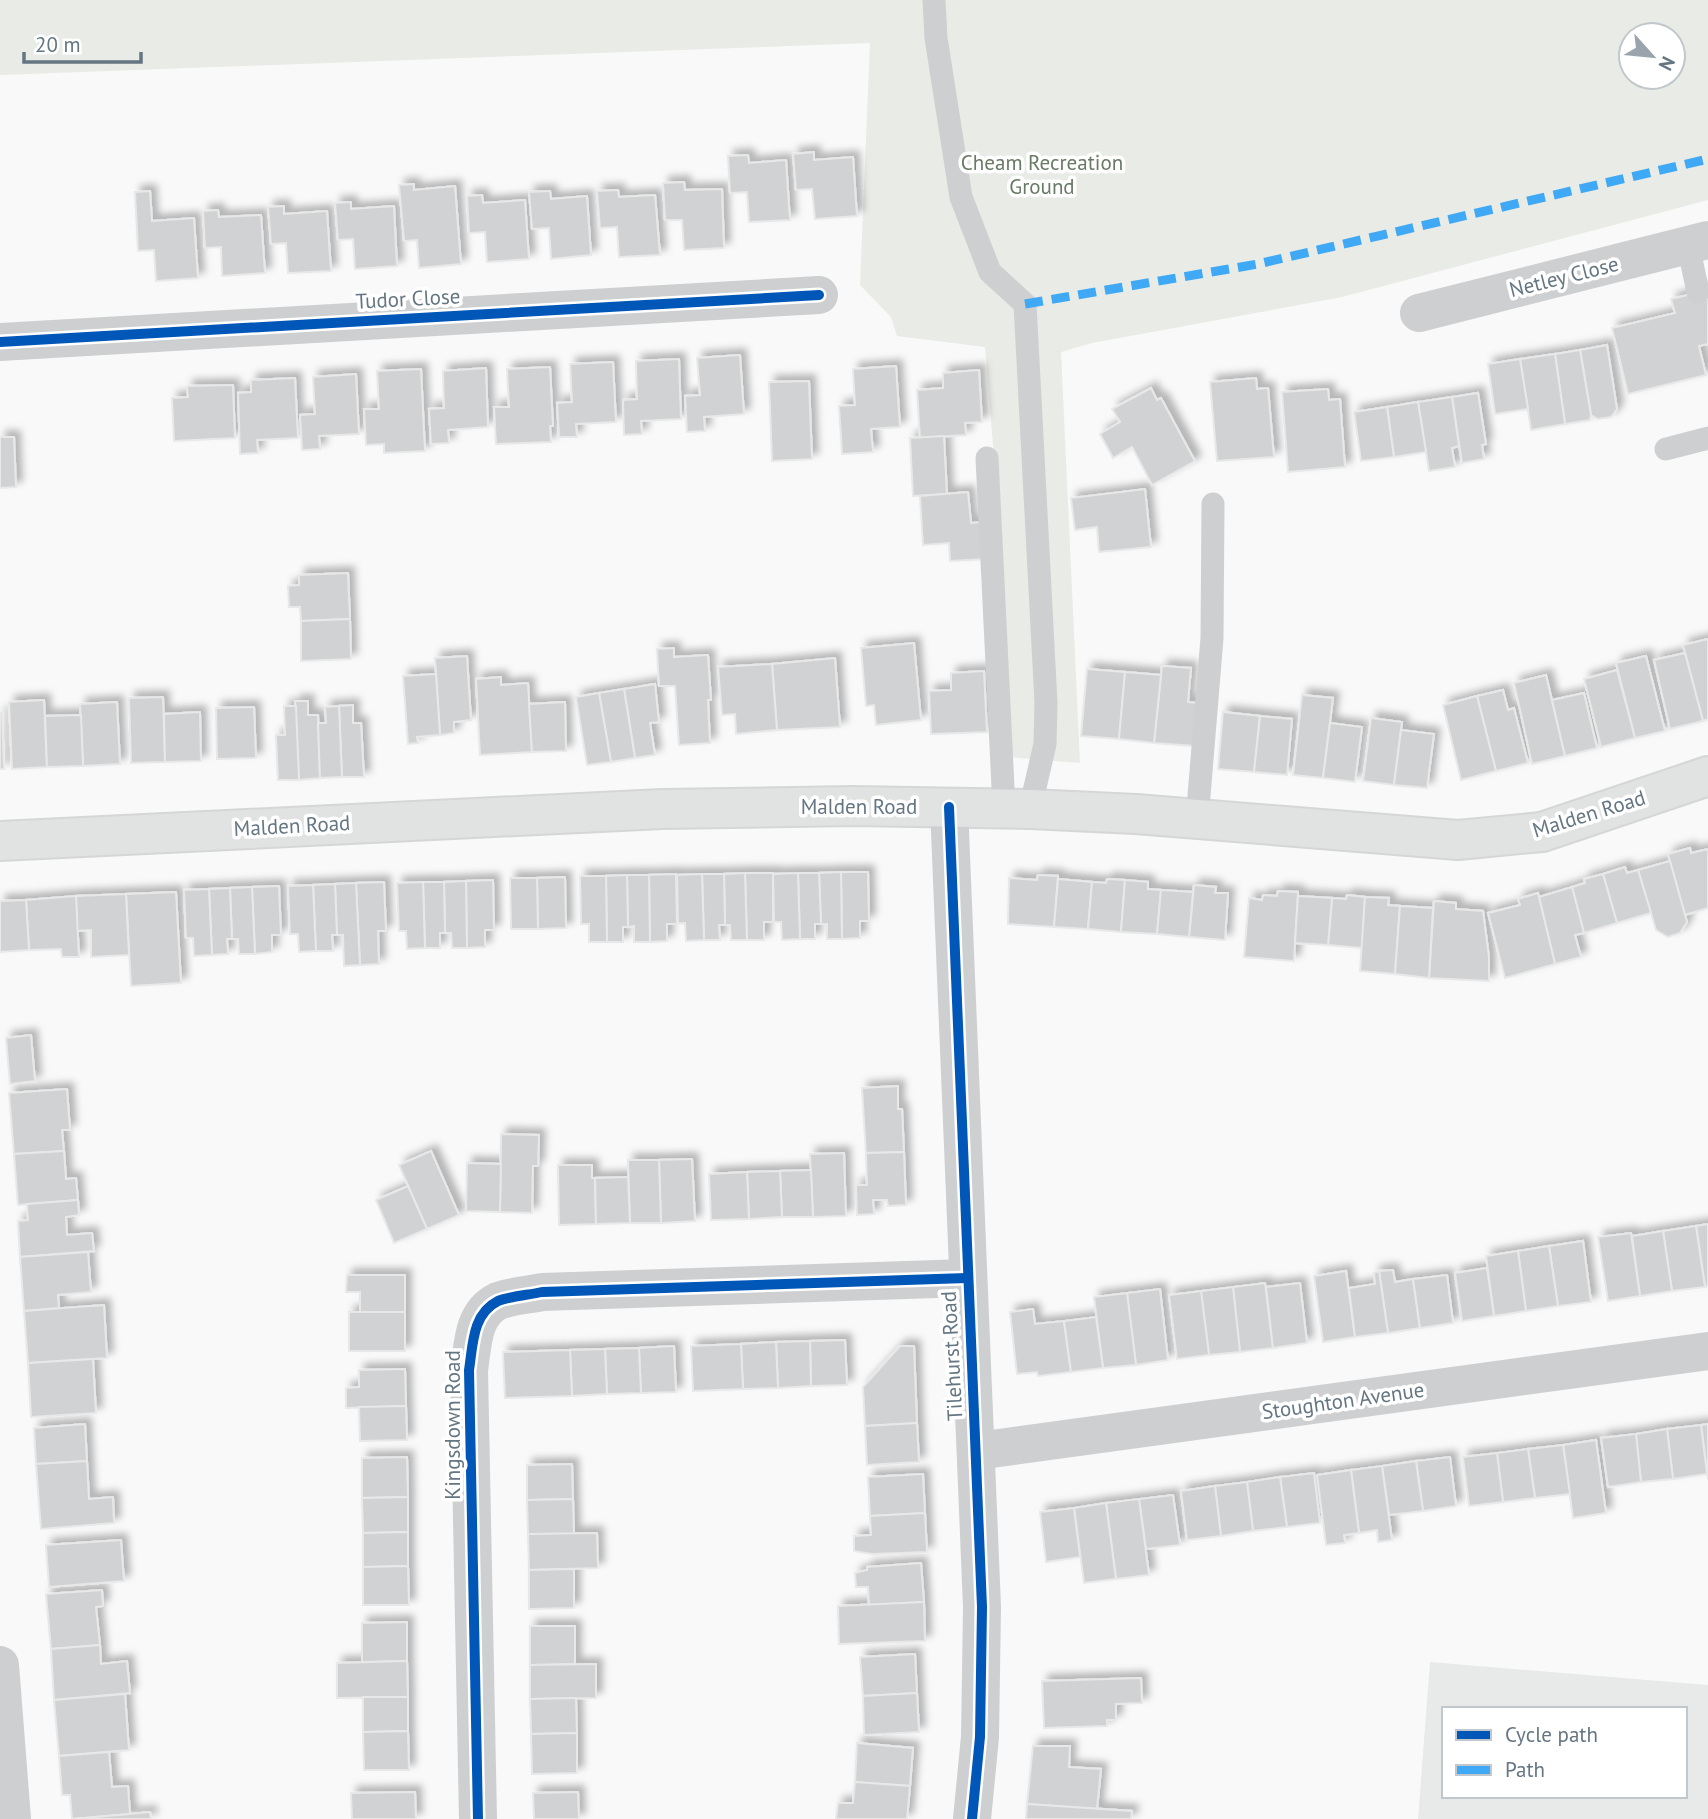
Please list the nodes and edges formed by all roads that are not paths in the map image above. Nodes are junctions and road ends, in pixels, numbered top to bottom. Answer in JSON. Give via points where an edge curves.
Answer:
{"nodes":[{"id":1,"x":934,"y":0,"type":"edge"},
{"id":2,"x":1698,"y":243,"type":"edge"},
{"id":3,"x":1698,"y":292,"type":"dead end"},
{"id":4,"x":819,"y":295,"type":"dead end"},
{"id":5,"x":1419,"y":313,"type":"dead end"},
{"id":6,"x":0,"y":342,"type":"edge"},
{"id":7,"x":1708,"y":438,"type":"edge"},
{"id":8,"x":1666,"y":449,"type":"dead end"},
{"id":9,"x":987,"y":458,"type":"dead end"},
{"id":10,"x":1213,"y":504,"type":"dead end"},
{"id":11,"x":1708,"y":776,"type":"edge"},
{"id":12,"x":949,"y":807,"type":"junction"},
{"id":13,"x":1017,"y":808,"type":"junction"},
{"id":14,"x":1197,"y":820,"type":"junction"},
{"id":15,"x":0,"y":841,"type":"edge"},
{"id":16,"x":967,"y":1278,"type":"junction"},
{"id":17,"x":1708,"y":1351,"type":"edge"},
{"id":18,"x":977,"y":1451,"type":"junction"},
{"id":19,"x":0,"y":1665,"type":"edge"},
{"id":20,"x":12,"y":1819,"type":"edge"},
{"id":21,"x":478,"y":1819,"type":"edge"},
{"id":22,"x":972,"y":1819,"type":"edge"}],
"edges":[{"from":1,"to":13,"type":"lane","via":[[961,197],[990,272],[1025,304],[1046,703],[1045,744]]},
{"from":2,"to":3,"type":"lane"},
{"from":2,"to":5,"type":"street","name":"Netley Close"},
{"from":4,"to":6,"type":"street","name":"Tudor Close"},
{"from":7,"to":8,"type":"lane"},
{"from":9,"to":13,"type":"lane"},
{"from":10,"to":14,"type":"lane","via":[[1212,638]]},
{"from":11,"to":14,"type":"main road","name":"Malden Road","via":[[1542,832],[1458,840]]},
{"from":12,"to":13,"type":"main road","name":"Malden Road"},
{"from":12,"to":15,"type":"main road","name":"Malden Road","via":[[662,809]]},
{"from":12,"to":16,"type":"street","name":"Tilehurst Road"},
{"from":13,"to":14,"type":"main road","name":"Malden Road"},
{"from":16,"to":18,"type":"street","name":"Tilehurst Road"},
{"from":16,"to":21,"type":"street","name":"Kingsdown Road","via":[[542,1292],[499,1301],[484,1312],[475,1329],[469,1370]]},
{"from":17,"to":18,"type":"street","name":"Stoughton Avenue"},
{"from":18,"to":22,"type":"street","name":"Tilehurst Road","via":[[982,1620],[980,1737]]},
{"from":19,"to":20,"type":"street"}]}
